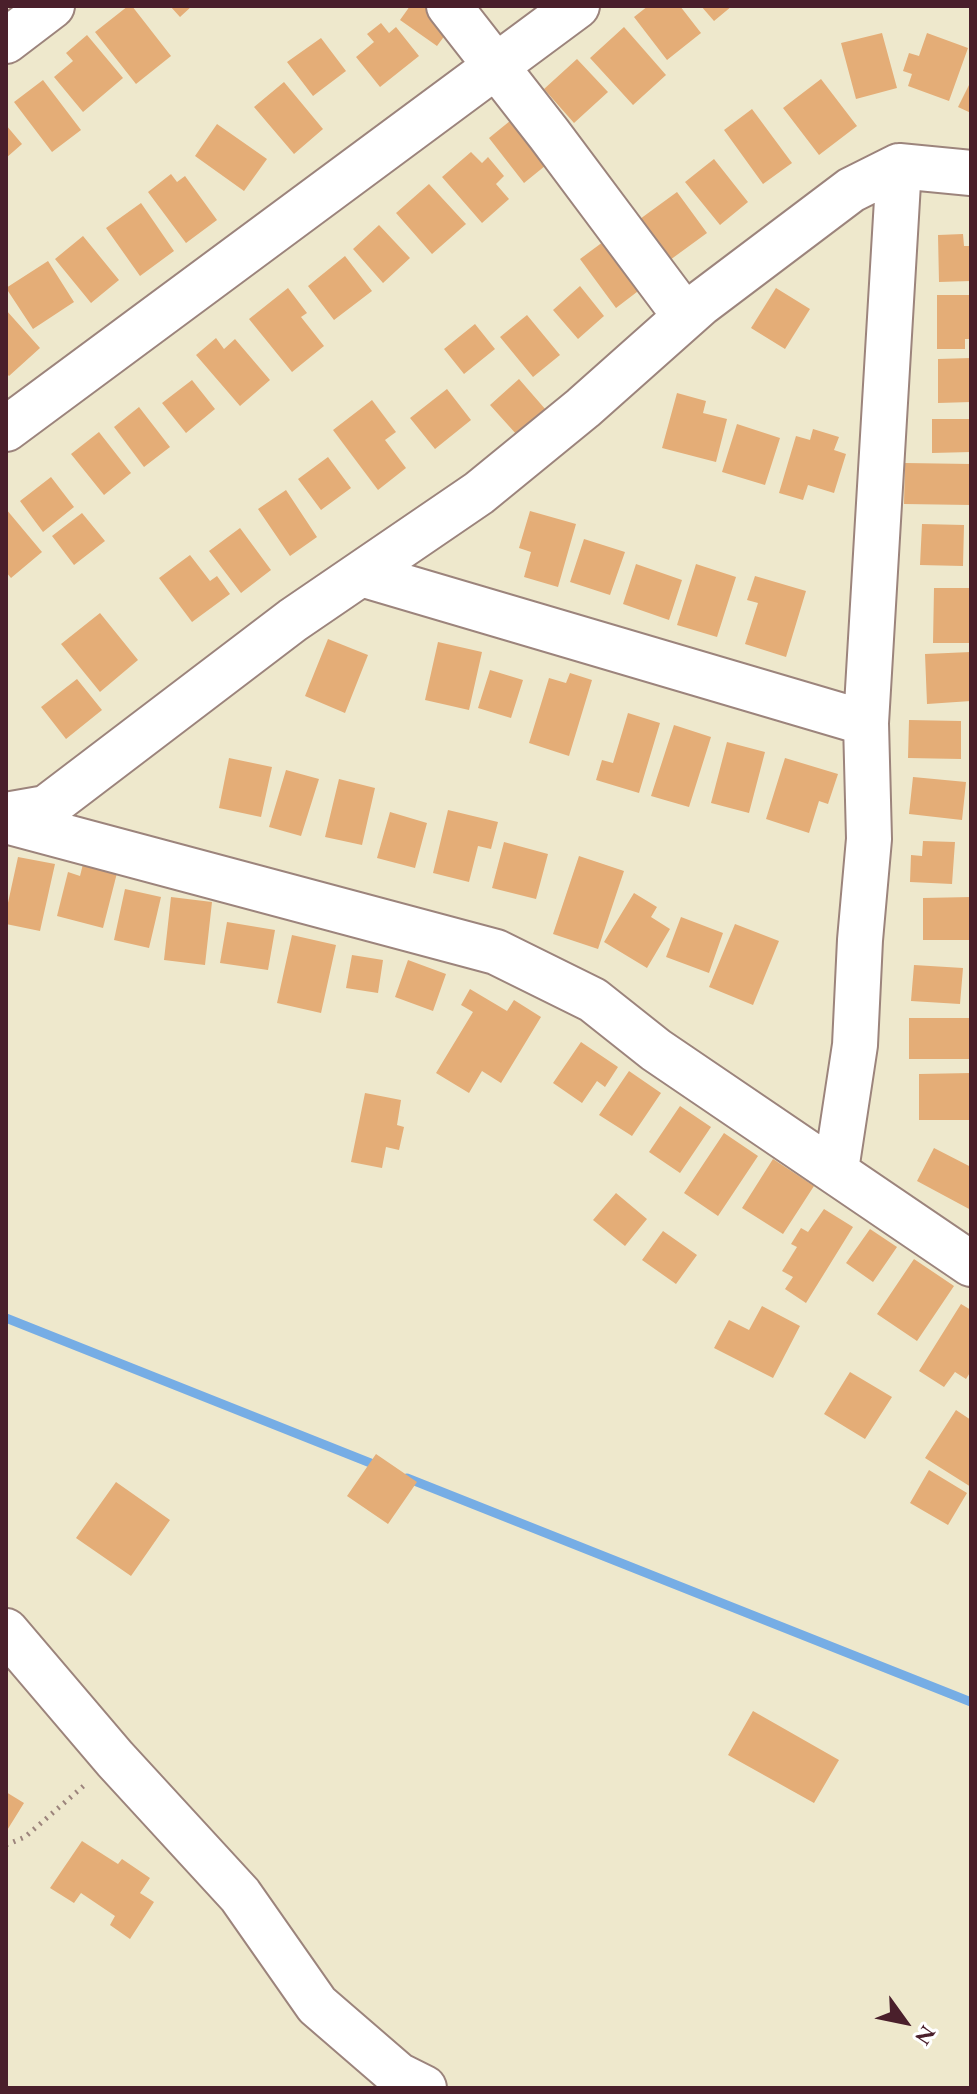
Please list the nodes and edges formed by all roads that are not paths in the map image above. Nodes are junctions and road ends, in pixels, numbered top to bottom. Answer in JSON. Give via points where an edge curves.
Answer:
{"nodes":[{"id":1,"x":52,"y":6,"type":"edge"},
{"id":2,"x":449,"y":6,"type":"edge"},
{"id":3,"x":577,"y":6,"type":"edge"},
{"id":4,"x":6,"y":41,"type":"edge"},
{"id":5,"x":495,"y":67,"type":"junction"},
{"id":6,"x":899,"y":166,"type":"junction"},
{"id":7,"x":971,"y":173,"type":"edge"},
{"id":8,"x":685,"y":316,"type":"junction"},
{"id":9,"x":6,"y":429,"type":"edge"},
{"id":10,"x":361,"y":574,"type":"junction"},
{"id":11,"x":866,"y":723,"type":"junction"},
{"id":12,"x":6,"y":818,"type":"edge"},
{"id":13,"x":836,"y":1170,"type":"junction"},
{"id":14,"x":971,"y":1264,"type":"edge"},
{"id":15,"x":6,"y":1631,"type":"edge"},
{"id":16,"x":424,"y":2088,"type":"edge"}],
"edges":[{"from":1,"to":4,"type":"street"},
{"from":2,"to":5,"type":"street"},
{"from":3,"to":5,"type":"street"},
{"from":5,"to":8,"type":"street"},
{"from":5,"to":9,"type":"street"},
{"from":6,"to":7,"type":"street"},
{"from":6,"to":8,"type":"street","via":[[851,190]]},
{"from":6,"to":11,"type":"street"},
{"from":8,"to":10,"type":"street","via":[[479,493]]},
{"from":10,"to":11,"type":"street"},
{"from":10,"to":12,"type":"street","via":[[46,808]]},
{"from":11,"to":13,"type":"street","via":[[869,839],[855,1045]]},
{"from":12,"to":13,"type":"street","via":[[496,952],[593,1000],[656,1050]]},
{"from":13,"to":14,"type":"street"},
{"from":15,"to":16,"type":"street","via":[[240,1895],[317,2005],[398,2075]]}]}
